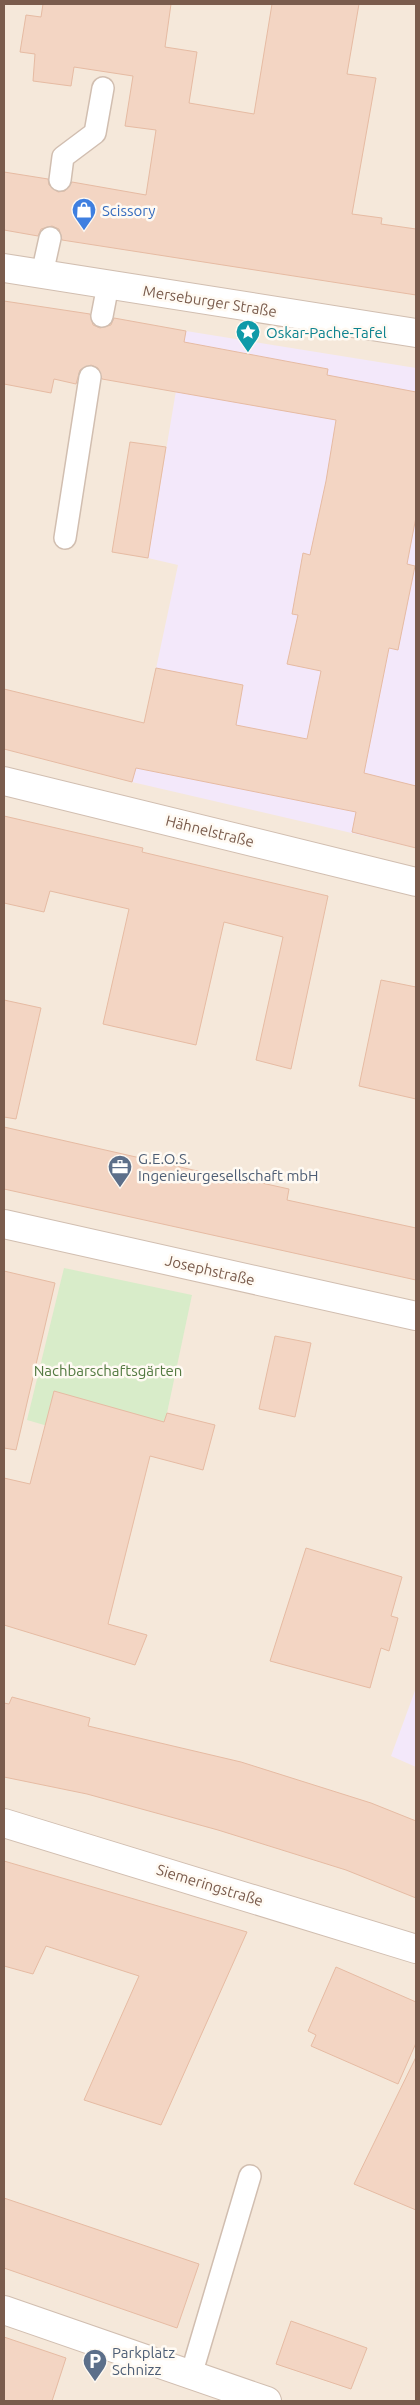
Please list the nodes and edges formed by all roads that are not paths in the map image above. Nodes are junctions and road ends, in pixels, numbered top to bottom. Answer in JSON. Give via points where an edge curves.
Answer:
{"nodes":[{"id":1,"x":102,"y":88,"type":"dead end"},
{"id":2,"x":60,"y":180,"type":"dead end"},
{"id":3,"x":50,"y":238,"type":"dead end"},
{"id":4,"x":4,"y":268,"type":"edge"},
{"id":5,"x":42,"y":274,"type":"junction"},
{"id":6,"x":108,"y":285,"type":"junction"},
{"id":7,"x":102,"y":316,"type":"dead end"},
{"id":8,"x":416,"y":334,"type":"edge"},
{"id":9,"x":90,"y":377,"type":"dead end"},
{"id":10,"x":65,"y":538,"type":"dead end"},
{"id":11,"x":4,"y":781,"type":"edge"},
{"id":12,"x":416,"y":882,"type":"edge"},
{"id":13,"x":4,"y":1224,"type":"edge"},
{"id":14,"x":416,"y":1316,"type":"edge"},
{"id":15,"x":4,"y":1823,"type":"edge"},
{"id":16,"x":416,"y":1949,"type":"edge"},
{"id":17,"x":250,"y":2176,"type":"dead end"},
{"id":18,"x":4,"y":2310,"type":"edge"},
{"id":19,"x":191,"y":2375,"type":"junction"},
{"id":20,"x":266,"y":2401,"type":"edge"}],
"edges":[{"from":1,"to":2,"type":"lane","via":[[95,133],[63,157]]},
{"from":3,"to":5,"type":"lane"},
{"from":4,"to":5,"type":"street","name":"Merseburger Straße"},
{"from":5,"to":6,"type":"street","name":"Merseburger Straße"},
{"from":6,"to":7,"type":"lane"},
{"from":6,"to":8,"type":"street","name":"Merseburger Straße"},
{"from":9,"to":10,"type":"lane"},
{"from":11,"to":12,"type":"street","name":"Hähnelstraße"},
{"from":13,"to":14,"type":"street","name":"Josephstraße"},
{"from":15,"to":16,"type":"street","name":"Siemeringstraße"},
{"from":17,"to":19,"type":"lane"},
{"from":18,"to":19,"type":"street"},
{"from":19,"to":20,"type":"street"}]}
